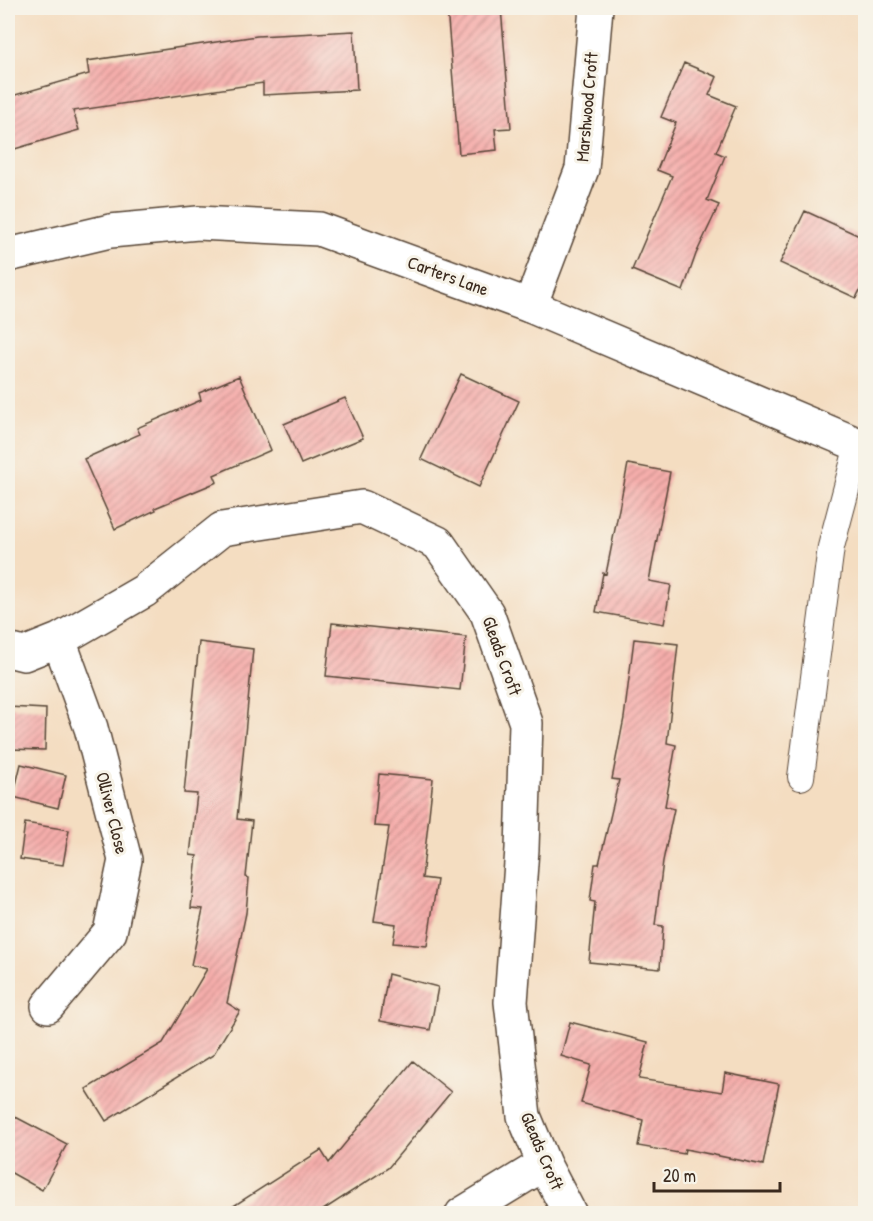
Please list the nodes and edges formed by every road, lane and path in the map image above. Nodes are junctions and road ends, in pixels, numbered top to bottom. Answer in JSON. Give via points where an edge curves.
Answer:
{"nodes":[{"id":1,"x":596,"y":8,"type":"edge"},
{"id":2,"x":8,"y":255,"type":"edge"},
{"id":3,"x":530,"y":306,"type":"junction"},
{"id":4,"x":862,"y":446,"type":"edge"},
{"id":5,"x":59,"y":640,"type":"junction"},
{"id":6,"x":8,"y":650,"type":"edge"},
{"id":7,"x":801,"y":777,"type":"dead end"},
{"id":8,"x":48,"y":1006,"type":"dead end"},
{"id":9,"x":544,"y":1164,"type":"junction"},
{"id":10,"x":462,"y":1214,"type":"edge"},
{"id":11,"x":570,"y":1214,"type":"edge"}],
"edges":[{"from":1,"to":3,"type":"street","name":"Marshwood Croft","via":[[582,169]]},
{"from":2,"to":3,"type":"street","name":"Carters Lane","via":[[110,231],[198,223],[319,229]]},
{"from":3,"to":4,"type":"street","name":"Carters Lane"},
{"from":4,"to":7,"type":"lane","via":[[831,547]]},
{"from":5,"to":6,"type":"street","name":"Gleads Croft","via":[[24,654]]},
{"from":5,"to":8,"type":"street","name":"Olliver Close","via":[[91,728],[125,860],[110,932]]},
{"from":5,"to":9,"type":"street","name":"Gleads Croft","via":[[144,591],[222,529],[363,507],[438,543],[487,613],[526,723],[511,1002],[524,1116]]},
{"from":9,"to":10,"type":"street"},
{"from":9,"to":11,"type":"street","name":"Gleads Croft"}]}
